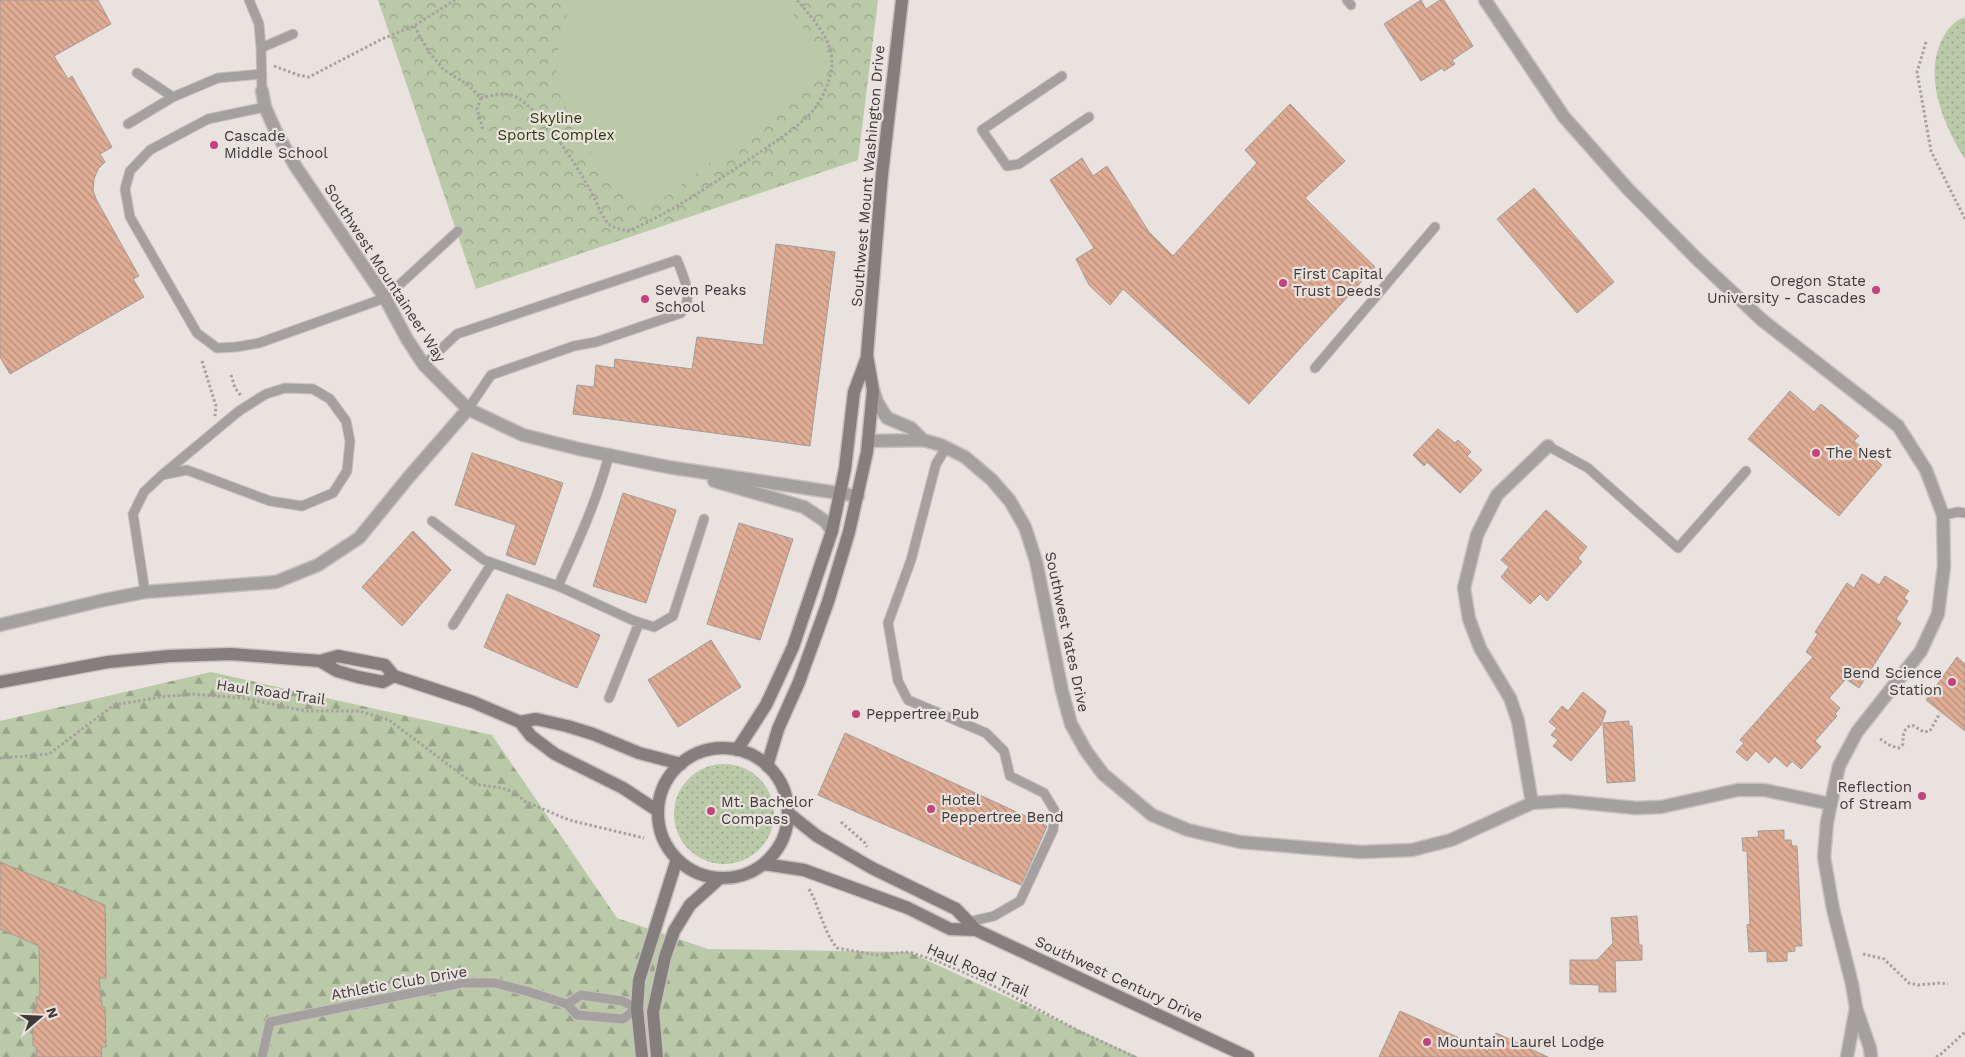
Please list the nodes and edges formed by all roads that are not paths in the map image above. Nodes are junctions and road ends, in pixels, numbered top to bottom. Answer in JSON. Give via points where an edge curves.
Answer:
{"nodes":[{"id":1,"x":249,"y":0,"type":"edge"},
{"id":2,"x":902,"y":0,"type":"edge"},
{"id":3,"x":1485,"y":0,"type":"edge"},
{"id":4,"x":293,"y":34,"type":"dead end"},
{"id":5,"x":261,"y":48,"type":"junction"},
{"id":6,"x":138,"y":73,"type":"dead end"},
{"id":7,"x":262,"y":74,"type":"junction"},
{"id":8,"x":1062,"y":76,"type":"dead end"},
{"id":9,"x":262,"y":91,"type":"joint"},
{"id":10,"x":173,"y":97,"type":"junction"},
{"id":11,"x":265,"y":107,"type":"junction"},
{"id":12,"x":1089,"y":116,"type":"dead end"},
{"id":13,"x":128,"y":124,"type":"dead end"},
{"id":14,"x":1435,"y":227,"type":"dead end"},
{"id":15,"x":458,"y":232,"type":"dead end"},
{"id":16,"x":385,"y":298,"type":"junction"},
{"id":17,"x":867,"y":355,"type":"junction"},
{"id":18,"x":424,"y":365,"type":"junction"},
{"id":19,"x":1315,"y":368,"type":"dead end"},
{"id":20,"x":873,"y":390,"type":"junction"},
{"id":21,"x":468,"y":409,"type":"junction"},
{"id":22,"x":923,"y":440,"type":"junction"},
{"id":23,"x":868,"y":441,"type":"junction"},
{"id":24,"x":1548,"y":446,"type":"joint"},
{"id":25,"x":946,"y":448,"type":"junction"},
{"id":26,"x":609,"y":455,"type":"junction"},
{"id":27,"x":668,"y":468,"type":"junction"},
{"id":28,"x":1746,"y":471,"type":"dead end"},
{"id":29,"x":162,"y":475,"type":"junction"},
{"id":30,"x":840,"y":492,"type":"junction"},
{"id":31,"x":858,"y":496,"type":"junction"},
{"id":32,"x":1965,"y":513,"type":"edge"},
{"id":33,"x":1943,"y":515,"type":"junction"},
{"id":34,"x":704,"y":518,"type":"dead end"},
{"id":35,"x":432,"y":521,"type":"dead end"},
{"id":36,"x":832,"y":530,"type":"junction"},
{"id":37,"x":492,"y":562,"type":"junction"},
{"id":38,"x":558,"y":586,"type":"junction"},
{"id":39,"x":145,"y":592,"type":"junction"},
{"id":40,"x":639,"y":623,"type":"junction"},
{"id":41,"x":0,"y":625,"type":"edge"},
{"id":42,"x":452,"y":626,"type":"dead end"},
{"id":43,"x":0,"y":682,"type":"edge"},
{"id":44,"x":609,"y":698,"type":"dead end"},
{"id":45,"x":520,"y":722,"type":"junction"},
{"id":46,"x":737,"y":750,"type":"junction"},
{"id":47,"x":681,"y":764,"type":"junction"},
{"id":48,"x":767,"y":766,"type":"junction"},
{"id":49,"x":1532,"y":802,"type":"junction"},
{"id":50,"x":1831,"y":804,"type":"junction"},
{"id":51,"x":658,"y":811,"type":"junction"},
{"id":52,"x":788,"y":813,"type":"junction"},
{"id":53,"x":677,"y":860,"type":"junction"},
{"id":54,"x":764,"y":864,"type":"junction"},
{"id":55,"x":720,"y":878,"type":"junction"},
{"id":56,"x":972,"y":926,"type":"junction"},
{"id":57,"x":567,"y":1004,"type":"junction"},
{"id":58,"x":637,"y":1008,"type":"junction"},
{"id":59,"x":1856,"y":1008,"type":"junction"},
{"id":60,"x":262,"y":1057,"type":"edge"},
{"id":61,"x":642,"y":1057,"type":"edge"},
{"id":62,"x":657,"y":1057,"type":"edge"},
{"id":63,"x":1248,"y":1057,"type":"edge"},
{"id":64,"x":1847,"y":1057,"type":"edge"},
{"id":65,"x":1871,"y":1057,"type":"edge"}],
"edges":[{"from":1,"to":5,"type":"lane","via":[[259,24]]},
{"from":2,"to":17,"type":"main road","name":"Southwest Mount Washington Drive","via":[[882,174]]},
{"from":3,"to":33,"type":"street","via":[[1564,117],[1627,188],[1762,320],[1898,426],[1926,470]]},
{"from":4,"to":5,"type":"lane"},
{"from":5,"to":7,"type":"lane"},
{"from":6,"to":10,"type":"lane"},
{"from":7,"to":9,"type":"lane"},
{"from":7,"to":10,"type":"lane","via":[[218,78]]},
{"from":8,"to":12,"type":"lane","via":[[982,130],[1007,166],[1019,164]]},
{"from":9,"to":11,"type":"street","name":"Southwest Mountaineer Way"},
{"from":10,"to":13,"type":"lane"},
{"from":11,"to":16,"type":"street","name":"Southwest Mountaineer Way","via":[[296,167]]},
{"from":11,"to":16,"type":"lane","via":[[208,119],[150,150],[130,171],[125,189],[130,218],[196,334],[217,348],[258,343]]},
{"from":14,"to":19,"type":"lane"},
{"from":15,"to":16,"type":"lane"},
{"from":16,"to":18,"type":"street","name":"Southwest Mountaineer Way"},
{"from":17,"to":20,"type":"main road","name":"Southwest Mount Washington Drive"},
{"from":17,"to":30,"type":"main road","name":"Southwest Mount Washington Drive","via":[[854,392]]},
{"from":18,"to":21,"type":"street","name":"Southwest Mountaineer Way"},
{"from":18,"to":21,"type":"lane","via":[[457,334],[677,260],[687,288],[686,308],[681,313],[491,376]]},
{"from":20,"to":22,"type":"street","name":"Southwest Yates Drive","via":[[887,418],[911,428]]},
{"from":20,"to":23,"type":"main road","name":"Southwest Mount Washington Drive"},
{"from":21,"to":26,"type":"street","name":"Southwest Mountaineer Way","via":[[523,436]]},
{"from":21,"to":39,"type":"street","via":[[359,538],[318,565],[276,582]]},
{"from":22,"to":23,"type":"street","name":"Southwest Yates Drive"},
{"from":22,"to":25,"type":"street","name":"Southwest Yates Drive"},
{"from":23,"to":31,"type":"main road","name":"Southwest Mount Washington Drive"},
{"from":24,"to":28,"type":"lane","via":[[1588,468],[1678,548]]},
{"from":24,"to":49,"type":"street","via":[[1497,495],[1477,535],[1464,588],[1469,619],[1480,648],[1510,698],[1521,730]]},
{"from":25,"to":49,"type":"street","name":"Southwest Yates Drive","via":[[966,457],[992,480],[1010,501],[1025,527],[1036,561],[1071,724],[1103,774],[1152,815],[1188,830],[1240,842],[1361,852],[1412,850],[1451,840]]},
{"from":25,"to":56,"type":"lane","via":[[936,464],[911,560],[888,623],[898,681],[908,700],[986,733],[1004,751],[1010,776],[1044,793],[1055,811],[1053,830],[1020,901]]},
{"from":26,"to":27,"type":"street","name":"Southwest Mountaineer Way"},
{"from":26,"to":38,"type":"lane","via":[[585,525]]},
{"from":27,"to":30,"type":"street","name":"Southwest Mountaineer Way"},
{"from":27,"to":36,"type":"street","name":"Southwest Mountaineer Way","via":[[804,507],[825,521]]},
{"from":29,"to":29,"type":"lane","via":[[187,470],[270,501],[302,506],[332,493],[347,472],[350,441],[346,422],[330,399],[313,388],[284,388],[266,394],[239,411]]},
{"from":29,"to":39,"type":"lane","via":[[144,492],[133,514]]},
{"from":30,"to":31,"type":"street","name":"Southwest Mountaineer Way"},
{"from":30,"to":36,"type":"main road","name":"Southwest Mount Washington Drive"},
{"from":31,"to":48,"type":"main road","name":"Southwest Mount Washington Drive","via":[[828,602],[778,729]]},
{"from":32,"to":33,"type":"lane"},
{"from":33,"to":50,"type":"street","via":[[1944,566],[1938,614],[1921,651],[1857,732],[1839,766]]},
{"from":34,"to":40,"type":"lane","via":[[673,616],[654,627]]},
{"from":35,"to":37,"type":"lane","via":[[484,560]]},
{"from":36,"to":46,"type":"main road","name":"Southwest Mount Washington Drive","via":[[793,647],[766,704]]},
{"from":37,"to":38,"type":"lane"},
{"from":37,"to":42,"type":"lane"},
{"from":38,"to":40,"type":"lane"},
{"from":39,"to":41,"type":"street"},
{"from":40,"to":44,"type":"lane"},
{"from":43,"to":45,"type":"main road","via":[[108,662],[231,654],[320,661],[337,671],[383,682],[394,676],[473,702]]},
{"from":45,"to":47,"type":"main road","via":[[536,718],[559,724],[639,753]]},
{"from":45,"to":51,"type":"main road","via":[[531,736],[556,754],[622,788]]},
{"from":46,"to":47,"type":"main road","via":[[717,748],[698,753]]},
{"from":46,"to":48,"type":"main road"},
{"from":47,"to":51,"type":"main road","via":[[661,793]]},
{"from":48,"to":52,"type":"main road","via":[[778,779]]},
{"from":49,"to":50,"type":"street","name":"Southwest Yates Drive","via":[[1662,807],[1738,790],[1764,790]]},
{"from":50,"to":59,"type":"street","via":[[1824,857]]},
{"from":51,"to":53,"type":"main road","via":[[666,845]]},
{"from":52,"to":54,"type":"main road","via":[[785,832],[777,849]]},
{"from":52,"to":56,"type":"main road","name":"Southwest Century Drive","via":[[817,836],[872,868],[956,909]]},
{"from":53,"to":55,"type":"main road","via":[[704,875]]},
{"from":53,"to":58,"type":"main road","via":[[639,980]]},
{"from":54,"to":55,"type":"main road","via":[[736,877]]},
{"from":54,"to":56,"type":"main road","name":"Southwest Century Drive","via":[[804,870],[908,908],[950,929]]},
{"from":55,"to":62,"type":"main road","via":[[690,905],[665,957],[653,1012]]},
{"from":56,"to":63,"type":"main road","name":"Southwest Century Drive"},
{"from":57,"to":58,"type":"lane","via":[[580,995],[622,1001]]},
{"from":57,"to":58,"type":"lane","name":"Athletic Club Drive","via":[[577,1016],[623,1019]]},
{"from":57,"to":60,"type":"lane","name":"Athletic Club Drive","via":[[495,983],[462,983],[270,1022]]},
{"from":58,"to":61,"type":"main road"},
{"from":59,"to":64,"type":"street"},
{"from":59,"to":65,"type":"street"}]}
